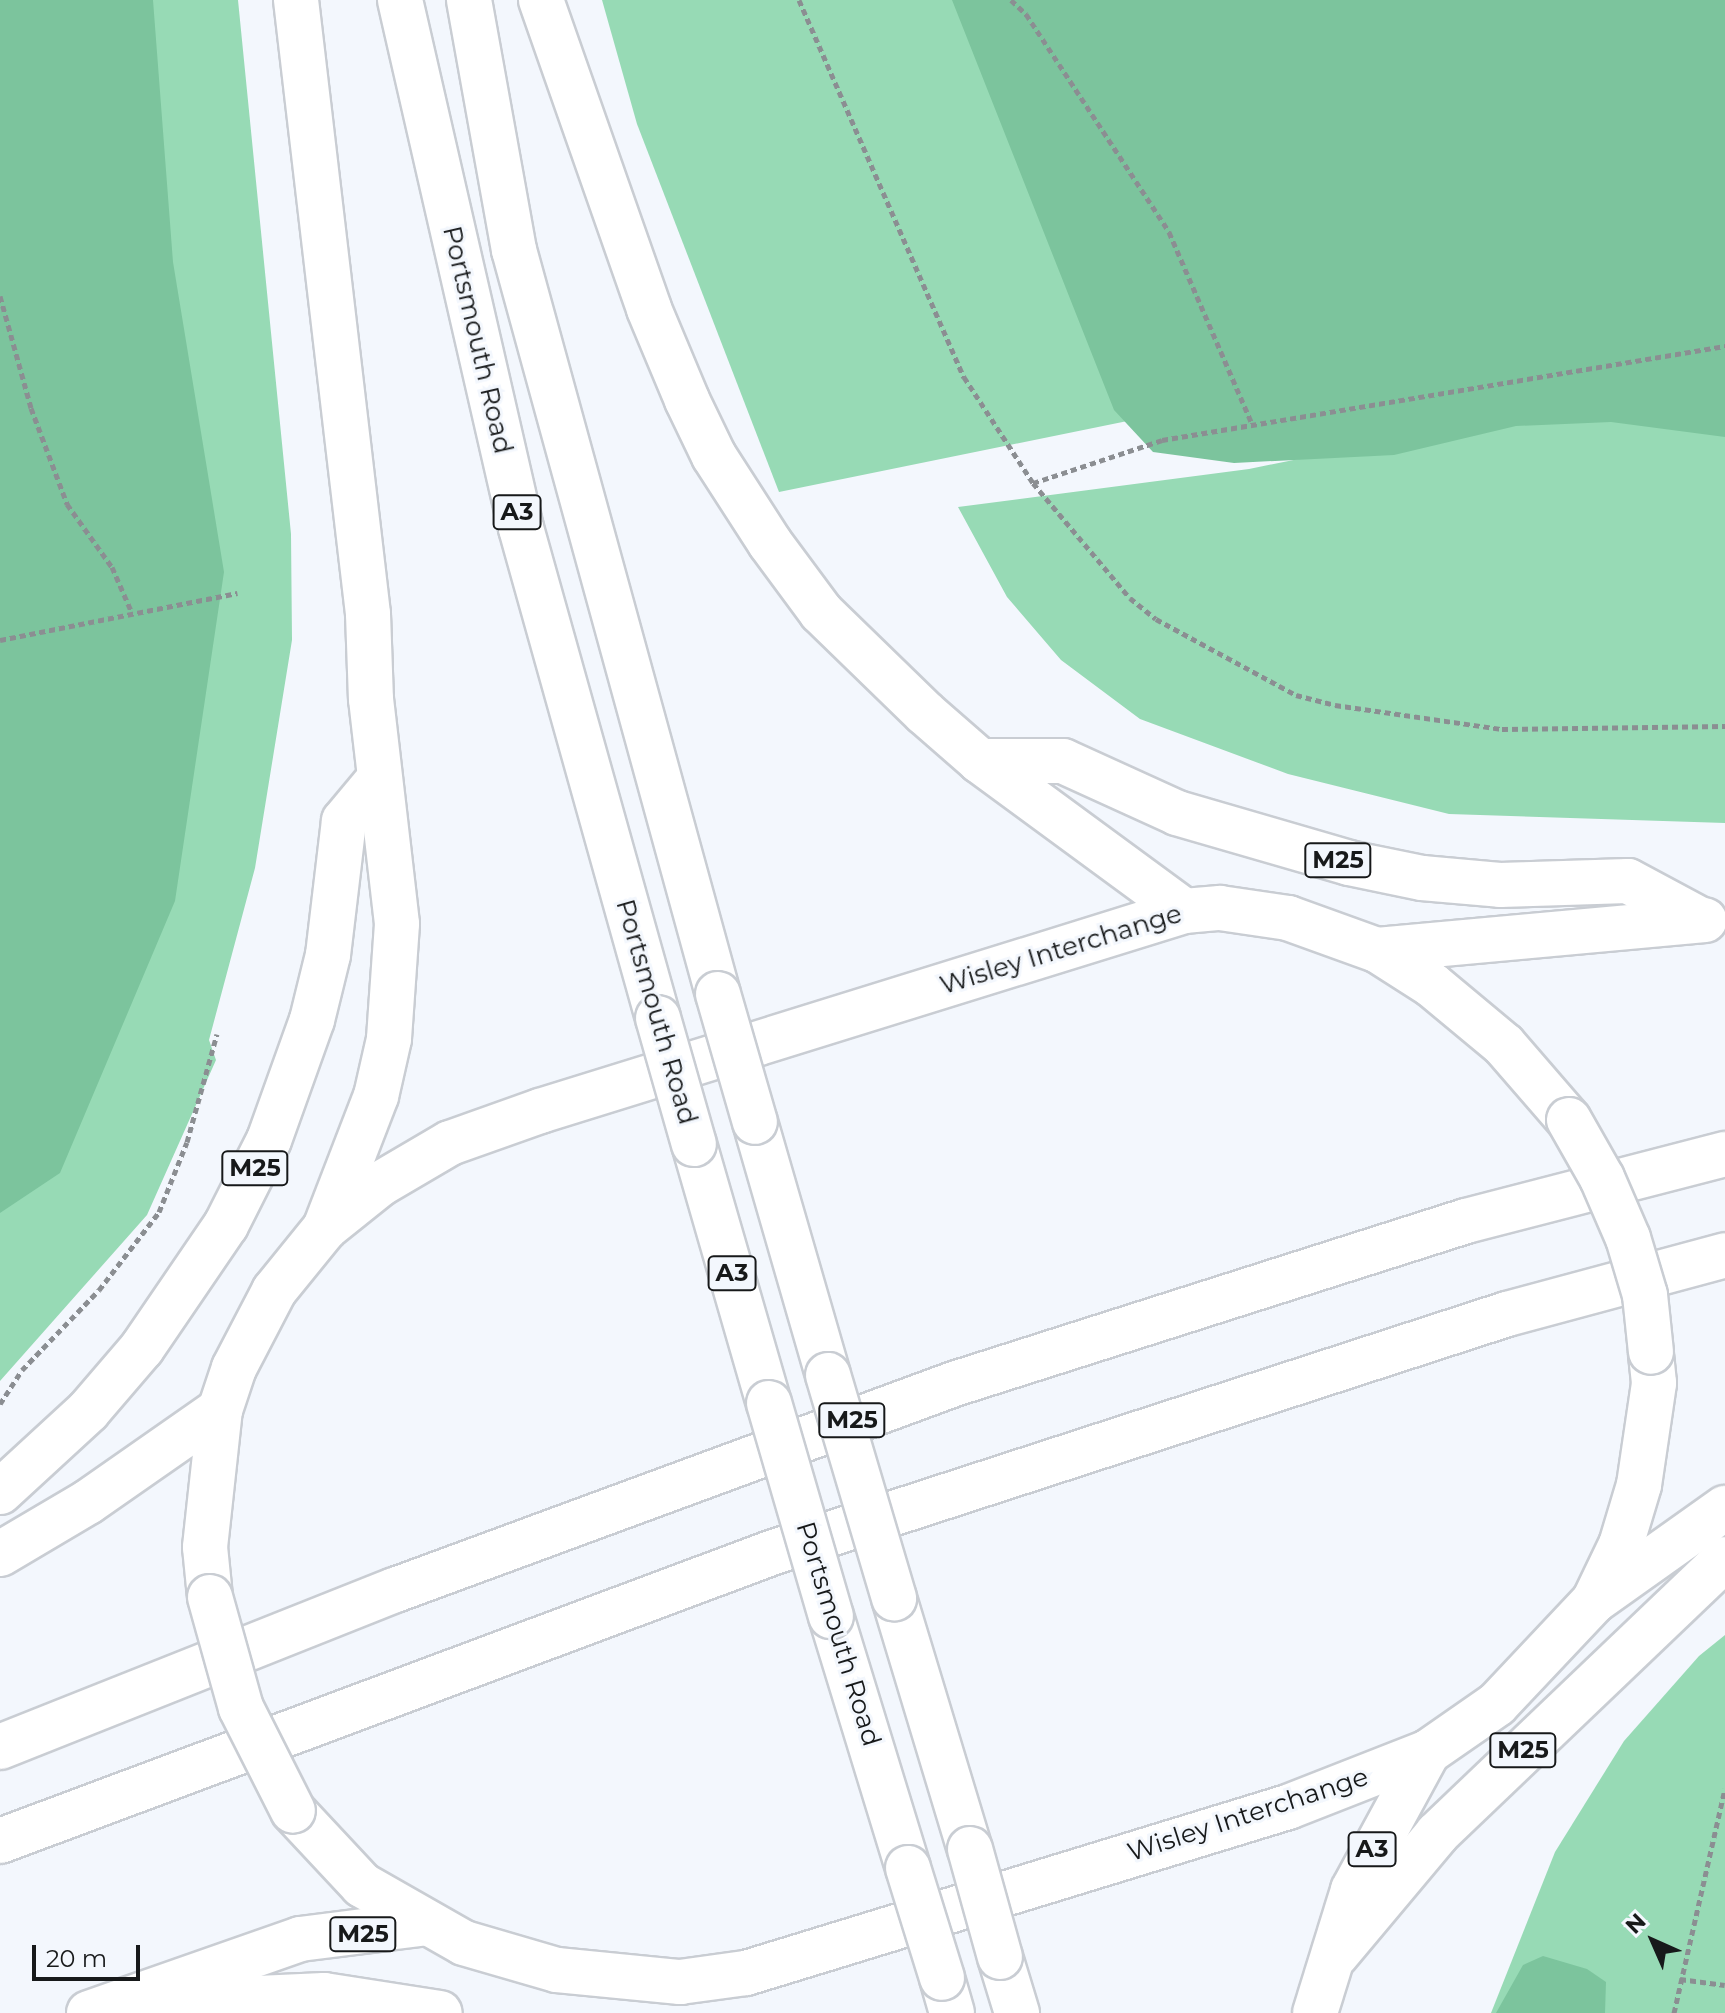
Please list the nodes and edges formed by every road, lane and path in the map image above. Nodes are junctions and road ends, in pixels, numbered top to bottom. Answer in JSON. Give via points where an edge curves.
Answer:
{"nodes":[{"id":1,"x":296,"y":0,"type":"edge"},
{"id":2,"x":400,"y":0,"type":"edge"},
{"id":3,"x":469,"y":0,"type":"edge"},
{"id":4,"x":541,"y":0,"type":"edge"},
{"id":5,"x":799,"y":0,"type":"edge"},
{"id":6,"x":1011,"y":0,"type":"edge"},
{"id":7,"x":0,"y":296,"type":"edge"},
{"id":8,"x":1725,"y":346,"type":"edge"},
{"id":9,"x":1252,"y":425,"type":"junction"},
{"id":10,"x":1033,"y":483,"type":"junction"},
{"id":11,"x":237,"y":593,"type":"dead end"},
{"id":12,"x":132,"y":613,"type":"junction"},
{"id":13,"x":0,"y":640,"type":"edge"},
{"id":14,"x":1725,"y":726,"type":"edge"},
{"id":15,"x":980,"y":761,"type":"junction"},
{"id":16,"x":379,"y":779,"type":"junction"},
{"id":17,"x":1184,"y":911,"type":"junction"},
{"id":18,"x":1713,"y":919,"type":"edge"},
{"id":19,"x":1377,"y":950,"type":"junction"},
{"id":20,"x":217,"y":1034,"type":"dead end"},
{"id":21,"x":1725,"y":1154,"type":"edge"},
{"id":22,"x":325,"y":1228,"type":"junction"},
{"id":23,"x":1725,"y":1255,"type":"edge"},
{"id":24,"x":0,"y":1404,"type":"edge"},
{"id":25,"x":220,"y":1410,"type":"junction"},
{"id":26,"x":0,"y":1492,"type":"edge"},
{"id":27,"x":1725,"y":1508,"type":"edge"},
{"id":28,"x":0,"y":1554,"type":"edge"},
{"id":29,"x":1725,"y":1559,"type":"edge"},
{"id":30,"x":1594,"y":1601,"type":"junction"},
{"id":31,"x":0,"y":1747,"type":"edge"},
{"id":32,"x":1428,"y":1752,"type":"junction"},
{"id":33,"x":1725,"y":1789,"type":"edge"},
{"id":34,"x":0,"y":1841,"type":"edge"},
{"id":35,"x":426,"y":1923,"type":"junction"},
{"id":36,"x":1336,"y":1955,"type":"junction"},
{"id":37,"x":1680,"y":1979,"type":"junction"},
{"id":38,"x":627,"y":1980,"type":"junction"},
{"id":39,"x":1725,"y":1985,"type":"edge"},
{"id":40,"x":947,"y":1996,"type":"edge"},
{"id":41,"x":109,"y":2006,"type":"edge"},
{"id":42,"x":440,"y":2013,"type":"edge"},
{"id":43,"x":668,"y":2013,"type":"edge"},
{"id":44,"x":1017,"y":2013,"type":"edge"},
{"id":45,"x":1315,"y":2013,"type":"edge"},
{"id":46,"x":1674,"y":2013,"type":"edge"}],
"edges":[{"from":1,"to":16,"type":"highway","via":[[368,614]]},
{"from":2,"to":40,"type":"highway","name":"Portsmouth Road","number":"A3","bridge":true,"via":[[521,528],[769,1403]]},
{"from":3,"to":44,"type":"highway","number":"A3","bridge":true,"via":[[514,250],[718,994]]},
{"from":4,"to":15,"type":"highway","via":[[649,309],[714,456],[821,612]]},
{"from":5,"to":10,"type":"path","via":[[900,224],[938,327],[986,415]]},
{"from":6,"to":9,"type":"path","via":[[1026,14],[1169,232]]},
{"from":7,"to":12,"type":"path","via":[[31,408],[67,504],[112,567]]},
{"from":8,"to":9,"type":"path"},
{"from":9,"to":10,"type":"path","via":[[1162,440]]},
{"from":10,"to":14,"type":"path","via":[[1130,598],[1156,619],[1206,651],[1296,695],[1378,713],[1502,729]]},
{"from":11,"to":12,"type":"path"},
{"from":12,"to":13,"type":"path"},
{"from":15,"to":17,"type":"highway"},
{"from":15,"to":18,"type":"highway","number":"M25","via":[[1063,761],[1177,813],[1349,863],[1422,878],[1500,885],[1628,881]]},
{"from":16,"to":22,"type":"highway","via":[[397,924],[391,1024],[376,1096]]},
{"from":16,"to":26,"type":"highway","number":"M25","via":[[344,821],[328,955],[312,1020],[269,1140],[226,1225],[142,1348],[88,1411]]},
{"from":17,"to":19,"type":"highway","name":"Wisley Interchange","via":[[1258,911]]},
{"from":17,"to":22,"type":"highway","name":"Wisley Interchange","via":[[450,1143],[380,1184]]},
{"from":18,"to":19,"type":"highway","number":"M25"},
{"from":19,"to":30,"type":"highway","name":"Wisley Interchange","bridge":true,"via":[[1432,985],[1504,1045],[1569,1120],[1628,1238],[1645,1295],[1654,1383],[1639,1485],[1621,1545]]},
{"from":20,"to":24,"type":"path","via":[[215,1056],[159,1212],[99,1290],[22,1370]]},
{"from":21,"to":31,"type":"highway","number":"M25","via":[[1466,1221],[954,1384],[395,1590]]},
{"from":22,"to":25,"type":"highway","name":"Wisley Interchange","via":[[274,1291]]},
{"from":23,"to":34,"type":"highway","via":[[1507,1314],[771,1553]]},
{"from":25,"to":28,"type":"highway","via":[[88,1502]]},
{"from":25,"to":35,"type":"highway","name":"Wisley Interchange","bridge":true,"via":[[206,1532],[210,1597],[241,1708],[293,1811],[362,1885]]},
{"from":27,"to":30,"type":"highway"},
{"from":29,"to":36,"type":"highway","number":"M25","via":[[1437,1834]]},
{"from":30,"to":32,"type":"highway","name":"Wisley Interchange","via":[[1497,1704]]},
{"from":32,"to":36,"type":"highway","number":"A3","via":[[1353,1890]]},
{"from":32,"to":38,"type":"highway","name":"Wisley Interchange","via":[[1288,1807],[746,1973],[680,1982]]},
{"from":33,"to":37,"type":"path"},
{"from":35,"to":38,"type":"highway","name":"Wisley Interchange","via":[[497,1955]]},
{"from":35,"to":41,"type":"highway","number":"M25","via":[[300,1939]]},
{"from":36,"to":45,"type":"highway","number":"A3"},
{"from":37,"to":39,"type":"path"},
{"from":37,"to":46,"type":"path"},
{"from":38,"to":43,"type":"highway"},
{"from":41,"to":42,"type":"highway","number":"M25","via":[[200,2008],[236,1999],[324,1995]]}]}
